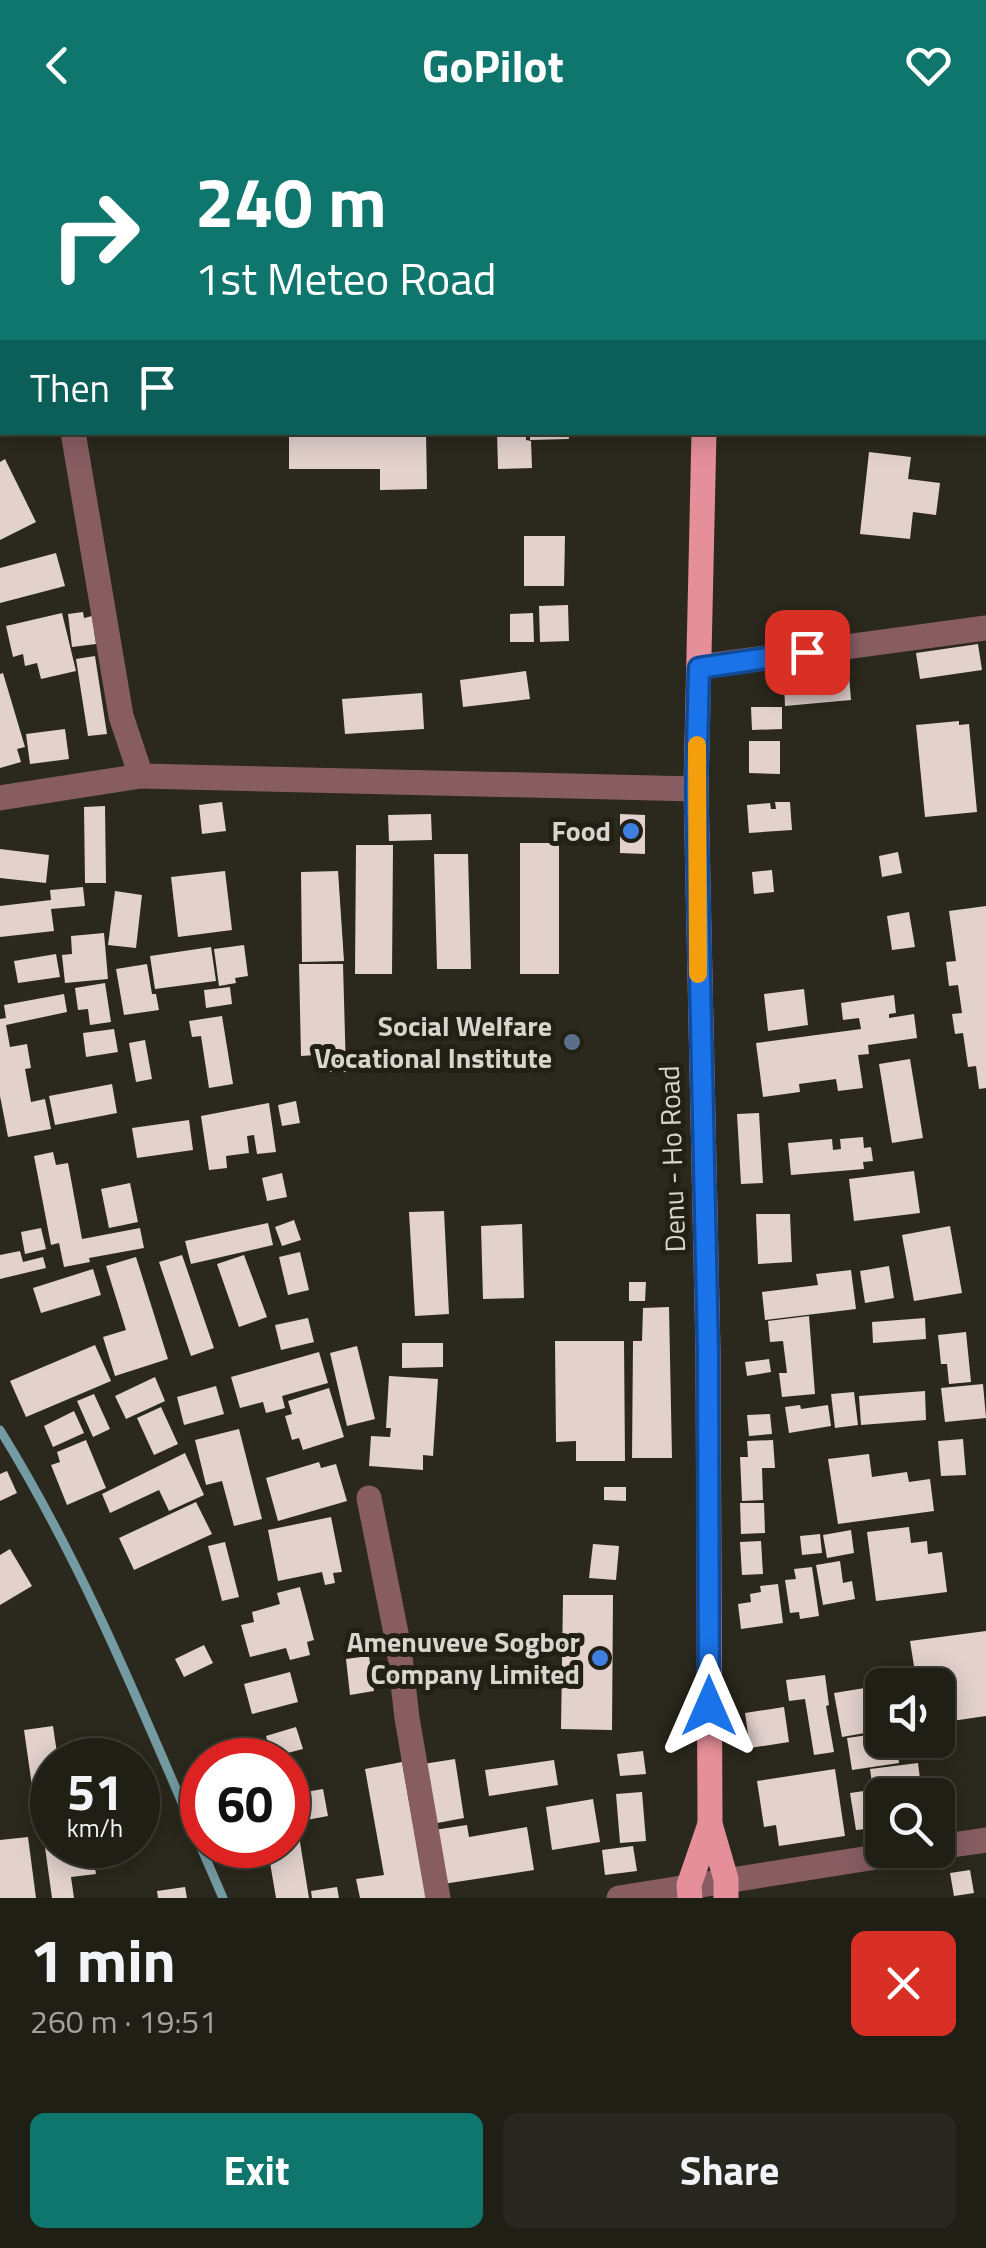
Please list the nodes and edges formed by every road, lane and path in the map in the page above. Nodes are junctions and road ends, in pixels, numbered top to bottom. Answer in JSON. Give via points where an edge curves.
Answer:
{"nodes":[{"id":1,"x":74,"y":435,"type":"edge"},
{"id":2,"x":704,"y":435,"type":"edge"},
{"id":3,"x":986,"y":628,"type":"edge"},
{"id":4,"x":699,"y":668,"type":"junction"},
{"id":5,"x":141,"y":776,"type":"junction"},
{"id":6,"x":696,"y":789,"type":"junction"},
{"id":7,"x":0,"y":798,"type":"edge"},
{"id":8,"x":369,"y":1498,"type":"dead end"},
{"id":9,"x":710,"y":1824,"type":"junction"},
{"id":10,"x":986,"y":1840,"type":"edge"},
{"id":11,"x":955,"y":1845,"type":"edge"},
{"id":12,"x":865,"y":1861,"type":"edge"},
{"id":13,"x":726,"y":1889,"type":"edge"},
{"id":14,"x":689,"y":1892,"type":"edge"},
{"id":15,"x":438,"y":1898,"type":"edge"},
{"id":16,"x":619,"y":1898,"type":"edge"}],
"edges":[{"from":1,"to":5,"type":"street","via":[[121,716]]},
{"from":2,"to":4,"type":"main road","name":"Denu - Ho Road"},
{"from":3,"to":4,"type":"street"},
{"from":4,"to":6,"type":"main road","name":"Denu - Ho Road"},
{"from":5,"to":6,"type":"street"},
{"from":5,"to":7,"type":"street"},
{"from":6,"to":9,"type":"main road","name":"Denu - Ho Road"},
{"from":8,"to":15,"type":"street"},
{"from":9,"to":13,"type":"main road","name":"Denu - Ho Road"},
{"from":9,"to":14,"type":"main road","name":"Denu - Ho Road"},
{"from":10,"to":11,"type":"street"},
{"from":12,"to":13,"type":"street"},
{"from":13,"to":14,"type":"street"},
{"from":14,"to":16,"type":"street"}]}
